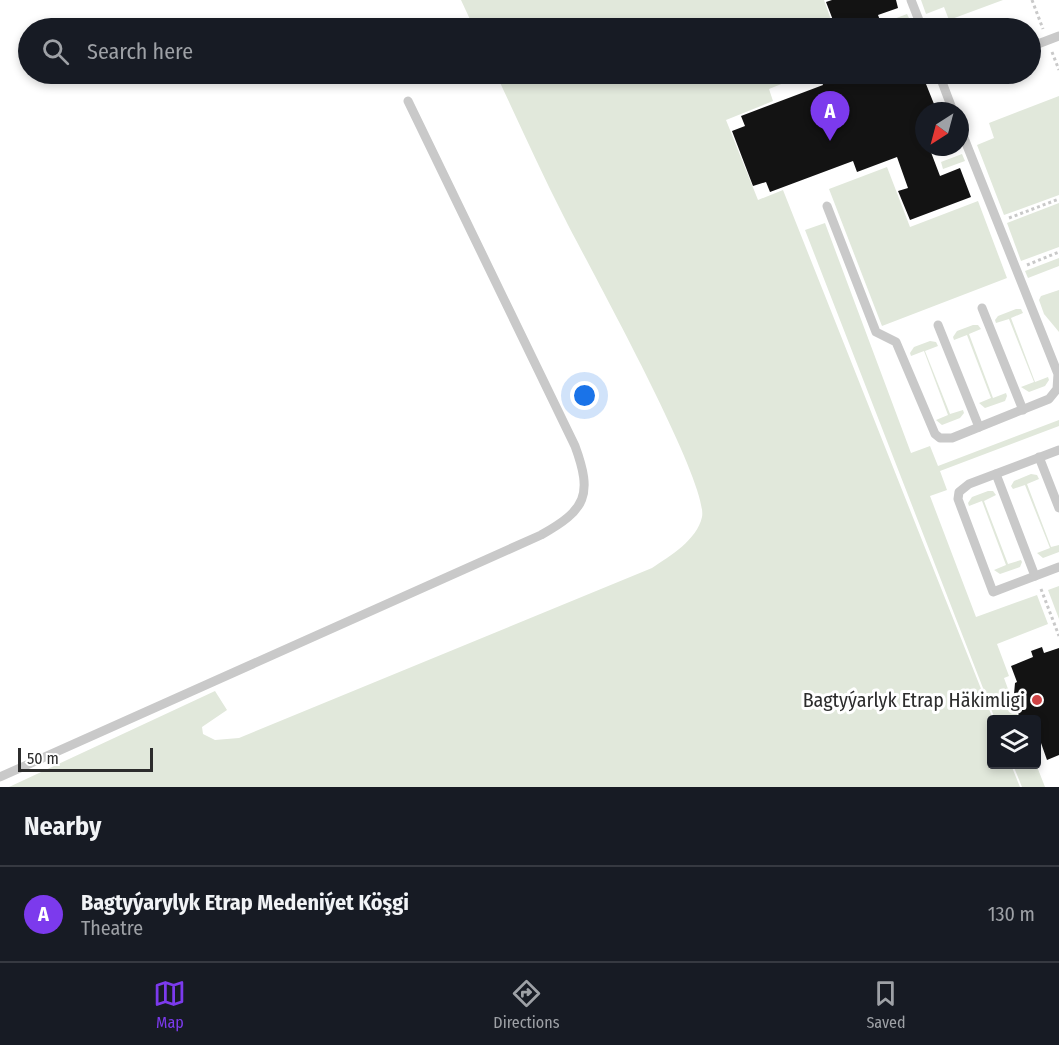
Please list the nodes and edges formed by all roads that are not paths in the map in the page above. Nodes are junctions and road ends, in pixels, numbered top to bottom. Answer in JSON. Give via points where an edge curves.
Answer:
{"nodes":[{"id":1,"x":911,"y":0,"type":"edge"},
{"id":2,"x":918,"y":18,"type":"edge"},
{"id":3,"x":1059,"y":36,"type":"edge"},
{"id":4,"x":1041,"y":43,"type":"edge"},
{"id":5,"x":943,"y":84,"type":"edge"},
{"id":6,"x":408,"y":101,"type":"dead end"},
{"id":7,"x":950,"y":102,"type":"edge"},
{"id":8,"x":969,"y":152,"type":"edge"},
{"id":9,"x":827,"y":206,"type":"dead end"},
{"id":10,"x":982,"y":308,"type":"dead end"},
{"id":11,"x":938,"y":325,"type":"dead end"},
{"id":12,"x":1023,"y":410,"type":"junction"},
{"id":13,"x":979,"y":427,"type":"junction"},
{"id":14,"x":1059,"y":450,"type":"edge"},
{"id":15,"x":1040,"y":457,"type":"junction"},
{"id":16,"x":996,"y":474,"type":"junction"},
{"id":17,"x":1059,"y":508,"type":"edge"},
{"id":18,"x":1059,"y":567,"type":"edge"},
{"id":19,"x":1035,"y":576,"type":"junction"},
{"id":20,"x":0,"y":777,"type":"edge"}],
"edges":[{"from":1,"to":2,"type":"lane"},
{"from":3,"to":4,"type":"lane"},
{"from":5,"to":7,"type":"lane"},
{"from":6,"to":20,"type":"lane","via":[[575,446],[584,478],[582,503],[567,520],[541,535]]},
{"from":8,"to":12,"type":"lane","via":[[1059,381],[1058,389],[1049,399]]},
{"from":9,"to":13,"type":"lane","via":[[876,332],[896,342],[935,434],[946,439]]},
{"from":10,"to":12,"type":"lane"},
{"from":11,"to":13,"type":"lane"},
{"from":12,"to":13,"type":"lane"},
{"from":14,"to":15,"type":"lane"},
{"from":15,"to":16,"type":"lane"},
{"from":15,"to":17,"type":"lane"},
{"from":16,"to":19,"type":"lane"},
{"from":16,"to":19,"type":"lane","via":[[963,487],[958,499],[980,560],[993,592]]},
{"from":18,"to":19,"type":"lane"}]}
